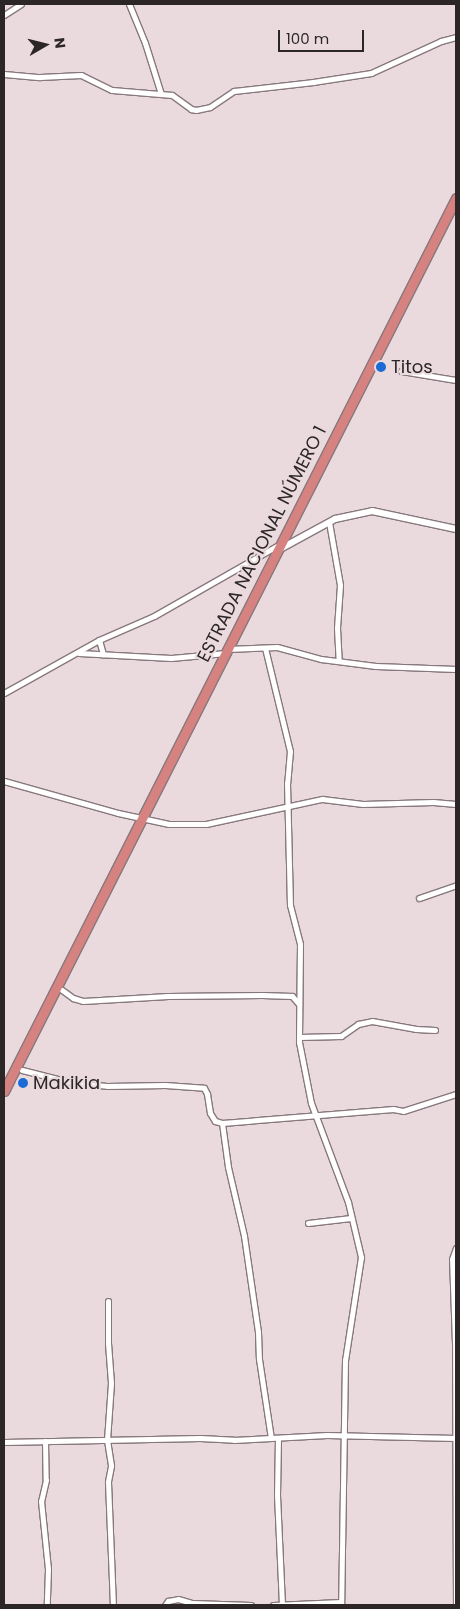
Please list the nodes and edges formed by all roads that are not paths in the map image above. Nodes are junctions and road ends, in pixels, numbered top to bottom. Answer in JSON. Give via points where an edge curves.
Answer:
{"nodes":[{"id":1,"x":22,"y":4,"type":"edge"},
{"id":2,"x":129,"y":4,"type":"edge"},
{"id":3,"x":4,"y":15,"type":"edge"},
{"id":4,"x":456,"y":37,"type":"edge"},
{"id":5,"x":4,"y":74,"type":"edge"},
{"id":6,"x":161,"y":94,"type":"junction"},
{"id":7,"x":456,"y":198,"type":"edge"},
{"id":8,"x":401,"y":371,"type":"dead end"},
{"id":9,"x":456,"y":380,"type":"edge"},
{"id":10,"x":330,"y":522,"type":"junction"},
{"id":11,"x":456,"y":529,"type":"edge"},
{"id":12,"x":281,"y":546,"type":"junction"},
{"id":13,"x":99,"y":640,"type":"junction"},
{"id":14,"x":265,"y":648,"type":"junction"},
{"id":15,"x":226,"y":651,"type":"junction"},
{"id":16,"x":78,"y":653,"type":"junction"},
{"id":17,"x":103,"y":654,"type":"junction"},
{"id":18,"x":339,"y":661,"type":"junction"},
{"id":19,"x":456,"y":669,"type":"edge"},
{"id":20,"x":4,"y":693,"type":"edge"},
{"id":21,"x":4,"y":781,"type":"edge"},
{"id":22,"x":456,"y":804,"type":"edge"},
{"id":23,"x":289,"y":806,"type":"junction"},
{"id":24,"x":142,"y":819,"type":"junction"},
{"id":25,"x":456,"y":885,"type":"edge"},
{"id":26,"x":419,"y":898,"type":"dead end"},
{"id":27,"x":62,"y":990,"type":"dead end"},
{"id":28,"x":300,"y":1005,"type":"junction"},
{"id":29,"x":435,"y":1030,"type":"dead end"},
{"id":30,"x":299,"y":1037,"type":"junction"},
{"id":31,"x":22,"y":1070,"type":"dead end"},
{"id":32,"x":4,"y":1091,"type":"edge"},
{"id":33,"x":456,"y":1094,"type":"edge"},
{"id":34,"x":315,"y":1114,"type":"junction"},
{"id":35,"x":222,"y":1123,"type":"junction"},
{"id":36,"x":352,"y":1218,"type":"junction"},
{"id":37,"x":308,"y":1223,"type":"dead end"},
{"id":38,"x":456,"y":1248,"type":"edge"},
{"id":39,"x":108,"y":1301,"type":"dead end"},
{"id":40,"x":344,"y":1435,"type":"junction"},
{"id":41,"x":455,"y":1437,"type":"edge"},
{"id":42,"x":271,"y":1438,"type":"junction"},
{"id":43,"x":278,"y":1438,"type":"junction"},
{"id":44,"x":107,"y":1440,"type":"junction"},
{"id":45,"x":45,"y":1441,"type":"junction"},
{"id":46,"x":4,"y":1442,"type":"edge"},
{"id":47,"x":341,"y":1604,"type":"edge"},
{"id":48,"x":47,"y":1605,"type":"edge"},
{"id":49,"x":113,"y":1605,"type":"edge"},
{"id":50,"x":165,"y":1605,"type":"edge"},
{"id":51,"x":251,"y":1605,"type":"edge"},
{"id":52,"x":273,"y":1605,"type":"edge"},
{"id":53,"x":282,"y":1605,"type":"edge"},
{"id":54,"x":456,"y":1605,"type":"edge"}],
"edges":[{"from":1,"to":3,"type":"street"},
{"from":2,"to":6,"type":"street"},
{"from":4,"to":6,"type":"street","via":[[371,72],[234,91],[204,109],[191,109],[175,96]]},
{"from":5,"to":6,"type":"street","via":[[40,77],[81,75],[112,90]]},
{"from":7,"to":12,"type":"highway","name":"ESTRADA NACIONAL NÚMERO 1"},
{"from":8,"to":9,"type":"street"},
{"from":10,"to":11,"type":"street","via":[[372,511]]},
{"from":10,"to":12,"type":"street"},
{"from":10,"to":18,"type":"street","via":[[340,585]]},
{"from":12,"to":13,"type":"street","via":[[154,616]]},
{"from":12,"to":15,"type":"highway","name":"ESTRADA NACIONAL NÚMERO 1"},
{"from":13,"to":16,"type":"street"},
{"from":13,"to":17,"type":"street"},
{"from":14,"to":15,"type":"street"},
{"from":14,"to":18,"type":"street","via":[[285,648]]},
{"from":14,"to":23,"type":"street","via":[[290,751]]},
{"from":15,"to":17,"type":"street","via":[[171,658]]},
{"from":15,"to":24,"type":"highway","name":"ESTRADA NACIONAL NÚMERO 1"},
{"from":16,"to":17,"type":"street"},
{"from":16,"to":20,"type":"street"},
{"from":18,"to":19,"type":"street"},
{"from":21,"to":24,"type":"street"},
{"from":22,"to":23,"type":"street","via":[[363,804],[322,799]]},
{"from":23,"to":24,"type":"street","via":[[206,824],[169,824]]},
{"from":23,"to":28,"type":"street","via":[[290,905],[300,944]]},
{"from":24,"to":32,"type":"highway","name":"ESTRADA NACIONAL NÚMERO 1"},
{"from":25,"to":26,"type":"street"},
{"from":27,"to":28,"type":"street","via":[[83,1001],[262,995],[292,996]]},
{"from":28,"to":30,"type":"street"},
{"from":29,"to":30,"type":"street","via":[[372,1021],[358,1024],[341,1036]]},
{"from":30,"to":34,"type":"street"},
{"from":31,"to":35,"type":"street","via":[[74,1083],[204,1088],[210,1113],[215,1121]]},
{"from":33,"to":34,"type":"street","via":[[403,1111]]},
{"from":34,"to":35,"type":"street"},
{"from":34,"to":36,"type":"street"},
{"from":35,"to":42,"type":"street","via":[[228,1167],[244,1236]]},
{"from":36,"to":37,"type":"street"},
{"from":36,"to":40,"type":"street","via":[[361,1257],[345,1360]]},
{"from":38,"to":41,"type":"street","via":[[452,1259]]},
{"from":39,"to":44,"type":"street","via":[[112,1384]]},
{"from":40,"to":41,"type":"street"},
{"from":40,"to":43,"type":"street"},
{"from":40,"to":47,"type":"street"},
{"from":41,"to":54,"type":"street"},
{"from":42,"to":43,"type":"street"},
{"from":42,"to":44,"type":"street"},
{"from":43,"to":53,"type":"street"},
{"from":44,"to":45,"type":"street"},
{"from":44,"to":49,"type":"street","via":[[111,1466],[108,1482]]},
{"from":45,"to":46,"type":"street"},
{"from":45,"to":48,"type":"street","via":[[46,1480],[41,1501],[48,1569]]},
{"from":47,"to":53,"type":"street"},
{"from":50,"to":51,"type":"street","via":[[168,1601],[178,1600]]},
{"from":52,"to":53,"type":"street"}]}
